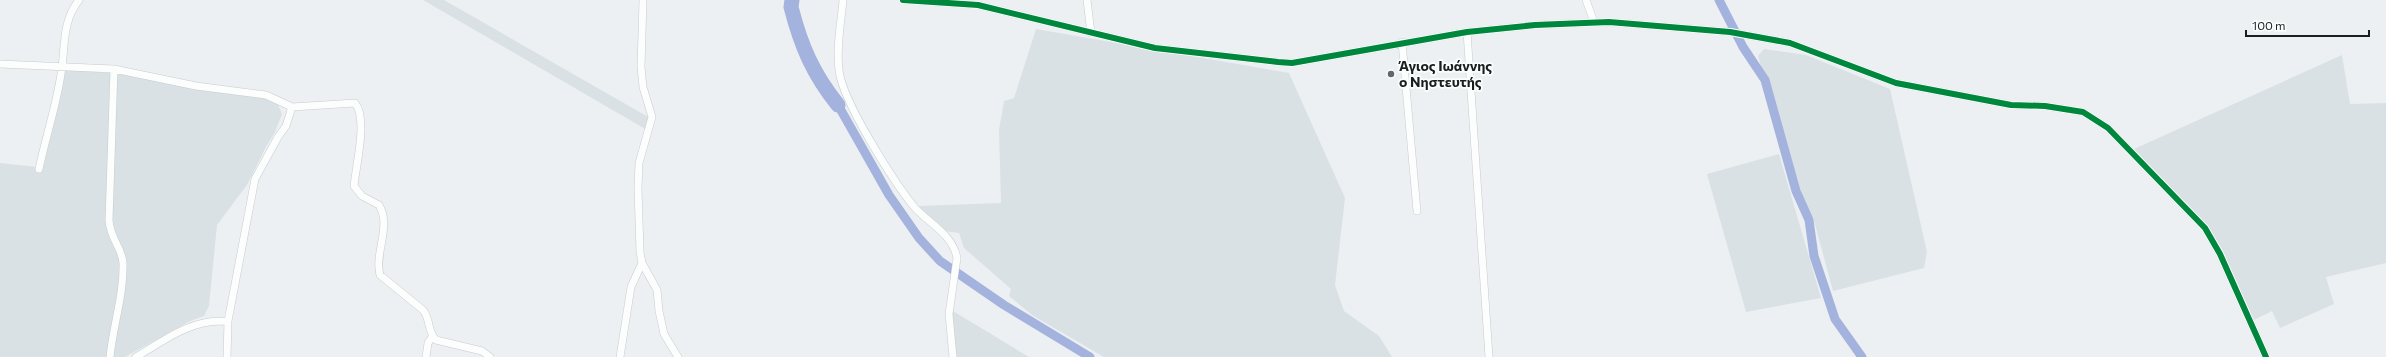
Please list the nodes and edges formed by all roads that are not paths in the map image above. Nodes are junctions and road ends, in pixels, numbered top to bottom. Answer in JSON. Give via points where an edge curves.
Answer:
{"nodes":[{"id":1,"x":79,"y":0,"type":"edge"},
{"id":2,"x":643,"y":0,"type":"edge"},
{"id":3,"x":842,"y":0,"type":"edge"},
{"id":4,"x":903,"y":0,"type":"edge"},
{"id":5,"x":1087,"y":0,"type":"edge"},
{"id":6,"x":1586,"y":0,"type":"edge"},
{"id":7,"x":1594,"y":22,"type":"junction"},
{"id":8,"x":1467,"y":32,"type":"junction"},
{"id":9,"x":1091,"y":33,"type":"junction"},
{"id":10,"x":1402,"y":42,"type":"junction"},
{"id":11,"x":0,"y":64,"type":"edge"},
{"id":12,"x":62,"y":66,"type":"junction"},
{"id":13,"x":114,"y":69,"type":"junction"},
{"id":14,"x":292,"y":107,"type":"junction"},
{"id":15,"x":39,"y":169,"type":"dead end"},
{"id":16,"x":1417,"y":211,"type":"dead end"},
{"id":17,"x":642,"y":263,"type":"junction"},
{"id":18,"x":228,"y":320,"type":"junction"},
{"id":19,"x":432,"y":337,"type":"junction"},
{"id":20,"x":110,"y":357,"type":"edge"},
{"id":21,"x":136,"y":357,"type":"edge"},
{"id":22,"x":227,"y":357,"type":"edge"},
{"id":23,"x":426,"y":357,"type":"edge"},
{"id":24,"x":490,"y":357,"type":"edge"},
{"id":25,"x":620,"y":357,"type":"edge"},
{"id":26,"x":678,"y":357,"type":"edge"},
{"id":27,"x":953,"y":357,"type":"edge"},
{"id":28,"x":1489,"y":357,"type":"edge"},
{"id":29,"x":2266,"y":357,"type":"edge"}],
"edges":[{"from":1,"to":12,"type":"street","via":[[68,20]]},
{"from":2,"to":17,"type":"street","via":[[641,67],[643,88],[652,117],[639,169],[639,240]]},
{"from":3,"to":27,"type":"street","via":[[838,70],[847,97],[899,187],[926,219],[953,244],[957,258],[949,327]]},
{"from":4,"to":9,"type":"street","via":[[978,5]]},
{"from":5,"to":9,"type":"street"},
{"from":6,"to":7,"type":"street"},
{"from":7,"to":8,"type":"street","via":[[1535,24]]},
{"from":7,"to":29,"type":"street","via":[[1730,32],[1790,43],[1896,83],[2011,105],[2083,112],[2108,128],[2126,145],[2205,228],[2220,254]]},
{"from":8,"to":10,"type":"street"},
{"from":8,"to":28,"type":"street"},
{"from":9,"to":10,"type":"street","via":[[1155,48],[1278,62],[1298,62]]},
{"from":10,"to":16,"type":"street"},
{"from":11,"to":12,"type":"street"},
{"from":12,"to":13,"type":"street"},
{"from":12,"to":15,"type":"street"},
{"from":13,"to":14,"type":"street","via":[[196,86],[266,95]]},
{"from":13,"to":20,"type":"street","via":[[109,220],[110,232],[122,254],[123,276]]},
{"from":14,"to":18,"type":"street","via":[[286,126],[255,179]]},
{"from":14,"to":19,"type":"street","via":[[331,106],[350,102],[358,108],[361,122],[354,186],[362,196],[379,205],[382,211],[384,218],[378,265],[380,275],[423,310],[428,316]]},
{"from":17,"to":25,"type":"street","via":[[631,287]]},
{"from":17,"to":26,"type":"street","via":[[657,290],[664,334]]},
{"from":18,"to":21,"type":"street","via":[[192,326],[174,333]]},
{"from":18,"to":22,"type":"street"},
{"from":19,"to":23,"type":"street","via":[[426,348]]},
{"from":19,"to":24,"type":"street","via":[[445,344],[482,351]]}]}
